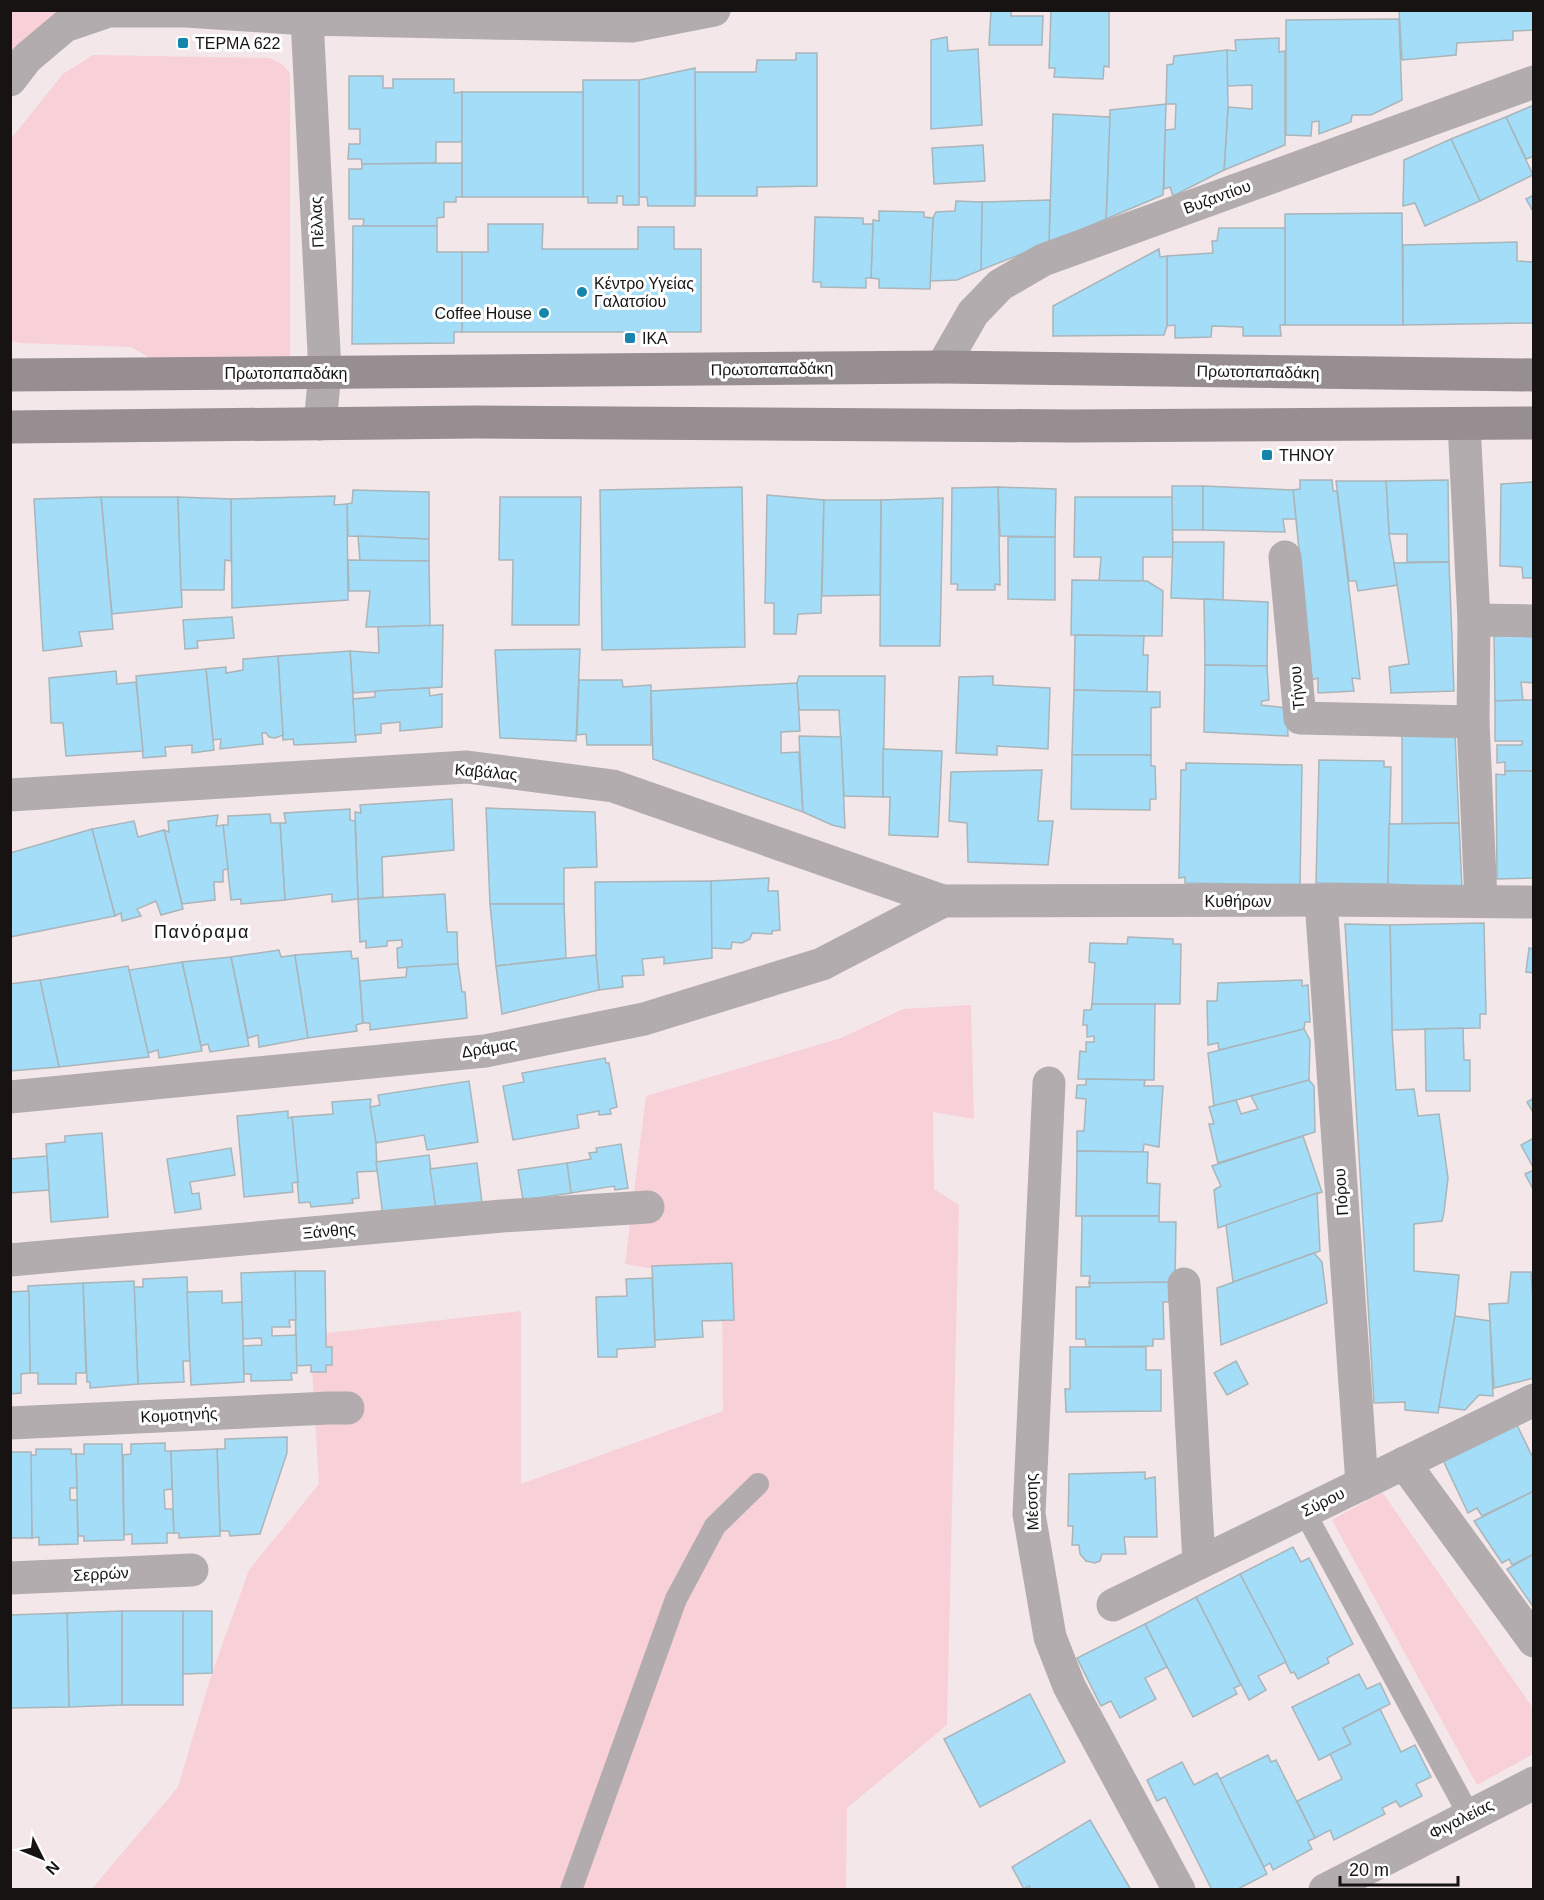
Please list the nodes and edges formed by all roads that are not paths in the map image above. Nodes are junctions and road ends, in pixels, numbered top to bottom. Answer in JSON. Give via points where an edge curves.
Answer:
{"nodes":[{"id":1,"x":714,"y":10,"type":"edge"},
{"id":2,"x":307,"y":19,"type":"junction"},
{"id":3,"x":10,"y":80,"type":"edge"},
{"id":4,"x":1533,"y":82,"type":"edge"},
{"id":5,"x":942,"y":367,"type":"junction"},
{"id":6,"x":325,"y":372,"type":"junction"},
{"id":7,"x":10,"y":375,"type":"edge"},
{"id":8,"x":1533,"y":375,"type":"edge"},
{"id":9,"x":1533,"y":423,"type":"edge"},
{"id":10,"x":320,"y":424,"type":"junction"},
{"id":11,"x":1464,"y":424,"type":"junction"},
{"id":12,"x":10,"y":427,"type":"edge"},
{"id":13,"x":1285,"y":557,"type":"dead end"},
{"id":14,"x":1474,"y":620,"type":"junction"},
{"id":15,"x":1533,"y":621,"type":"edge"},
{"id":16,"x":1473,"y":722,"type":"junction"},
{"id":17,"x":10,"y":795,"type":"edge"},
{"id":18,"x":1321,"y":900,"type":"junction"},
{"id":19,"x":943,"y":901,"type":"junction"},
{"id":20,"x":1481,"y":901,"type":"junction"},
{"id":21,"x":1533,"y":902,"type":"edge"},
{"id":22,"x":1049,"y":1083,"type":"dead end"},
{"id":23,"x":10,"y":1097,"type":"edge"},
{"id":24,"x":648,"y":1207,"type":"dead end"},
{"id":25,"x":10,"y":1260,"type":"edge"},
{"id":26,"x":1184,"y":1284,"type":"dead end"},
{"id":27,"x":1533,"y":1400,"type":"edge"},
{"id":28,"x":348,"y":1408,"type":"dead end"},
{"id":29,"x":10,"y":1423,"type":"edge"},
{"id":30,"x":1404,"y":1463,"type":"junction"},
{"id":31,"x":758,"y":1484,"type":"dead end"},
{"id":32,"x":1362,"y":1484,"type":"junction"},
{"id":33,"x":1304,"y":1511,"type":"junction"},
{"id":34,"x":1199,"y":1563,"type":"junction"},
{"id":35,"x":192,"y":1570,"type":"dead end"},
{"id":36,"x":10,"y":1578,"type":"edge"},
{"id":37,"x":1113,"y":1605,"type":"dead end"},
{"id":38,"x":1533,"y":1641,"type":"edge"},
{"id":39,"x":1533,"y":1783,"type":"edge"},
{"id":40,"x":1469,"y":1815,"type":"junction"},
{"id":41,"x":571,"y":1890,"type":"edge"},
{"id":42,"x":1179,"y":1890,"type":"edge"},
{"id":43,"x":1325,"y":1890,"type":"edge"}],
"edges":[{"from":1,"to":2,"type":"street","via":[[632,26]]},
{"from":2,"to":3,"type":"street","via":[[186,11],[109,11],[64,26],[27,58]]},
{"from":2,"to":6,"type":"street","name":"Πέλλας"},
{"from":4,"to":5,"type":"street","name":"Βυζαντίου","via":[[1043,260],[1000,285],[973,313]]},
{"from":5,"to":6,"type":"main road","name":"Πρωτοπαπαδάκη"},
{"from":5,"to":8,"type":"main road","name":"Πρωτοπαπαδάκη"},
{"from":6,"to":7,"type":"main road","name":"Πρωτοπαπαδάκη"},
{"from":6,"to":10,"type":"street","name":"Πέλλας"},
{"from":9,"to":11,"type":"main road"},
{"from":10,"to":11,"type":"main road"},
{"from":10,"to":12,"type":"main road"},
{"from":11,"to":14,"type":"street"},
{"from":13,"to":16,"type":"street","name":"Τήνου","via":[[1300,718]]},
{"from":14,"to":15,"type":"street"},
{"from":14,"to":16,"type":"street"},
{"from":16,"to":20,"type":"street"},
{"from":17,"to":19,"type":"street","name":"Καβάλας","via":[[467,767],[612,786]]},
{"from":18,"to":19,"type":"street","name":"Κυθήρων"},
{"from":18,"to":20,"type":"street","name":"Κυθήρων"},
{"from":18,"to":32,"type":"street","name":"Πόρου"},
{"from":19,"to":23,"type":"street","name":"Δράμας","via":[[822,964],[632,1021],[485,1051]]},
{"from":20,"to":21,"type":"street","name":"Κυθήρων"},
{"from":22,"to":42,"type":"street","name":"Μέσσης","via":[[1029,1514],[1050,1637],[1069,1686]]},
{"from":24,"to":25,"type":"street","name":"Ξάνθης","via":[[501,1216]]},
{"from":26,"to":34,"type":"street"},
{"from":27,"to":30,"type":"street","name":"Σύρου"},
{"from":28,"to":29,"type":"street","name":"Κομοτηνής"},
{"from":30,"to":32,"type":"street","name":"Σύρου"},
{"from":30,"to":38,"type":"street"},
{"from":31,"to":41,"type":"lane","via":[[715,1526],[676,1599]]},
{"from":32,"to":33,"type":"street","name":"Σύρου"},
{"from":33,"to":34,"type":"street","name":"Σύρου"},
{"from":33,"to":40,"type":"lane"},
{"from":34,"to":37,"type":"street","name":"Σύρου"},
{"from":35,"to":36,"type":"street","name":"Σερρών"},
{"from":39,"to":40,"type":"street","name":"Φιγαλείας"},
{"from":40,"to":43,"type":"street","name":"Φιγαλείας"}]}
